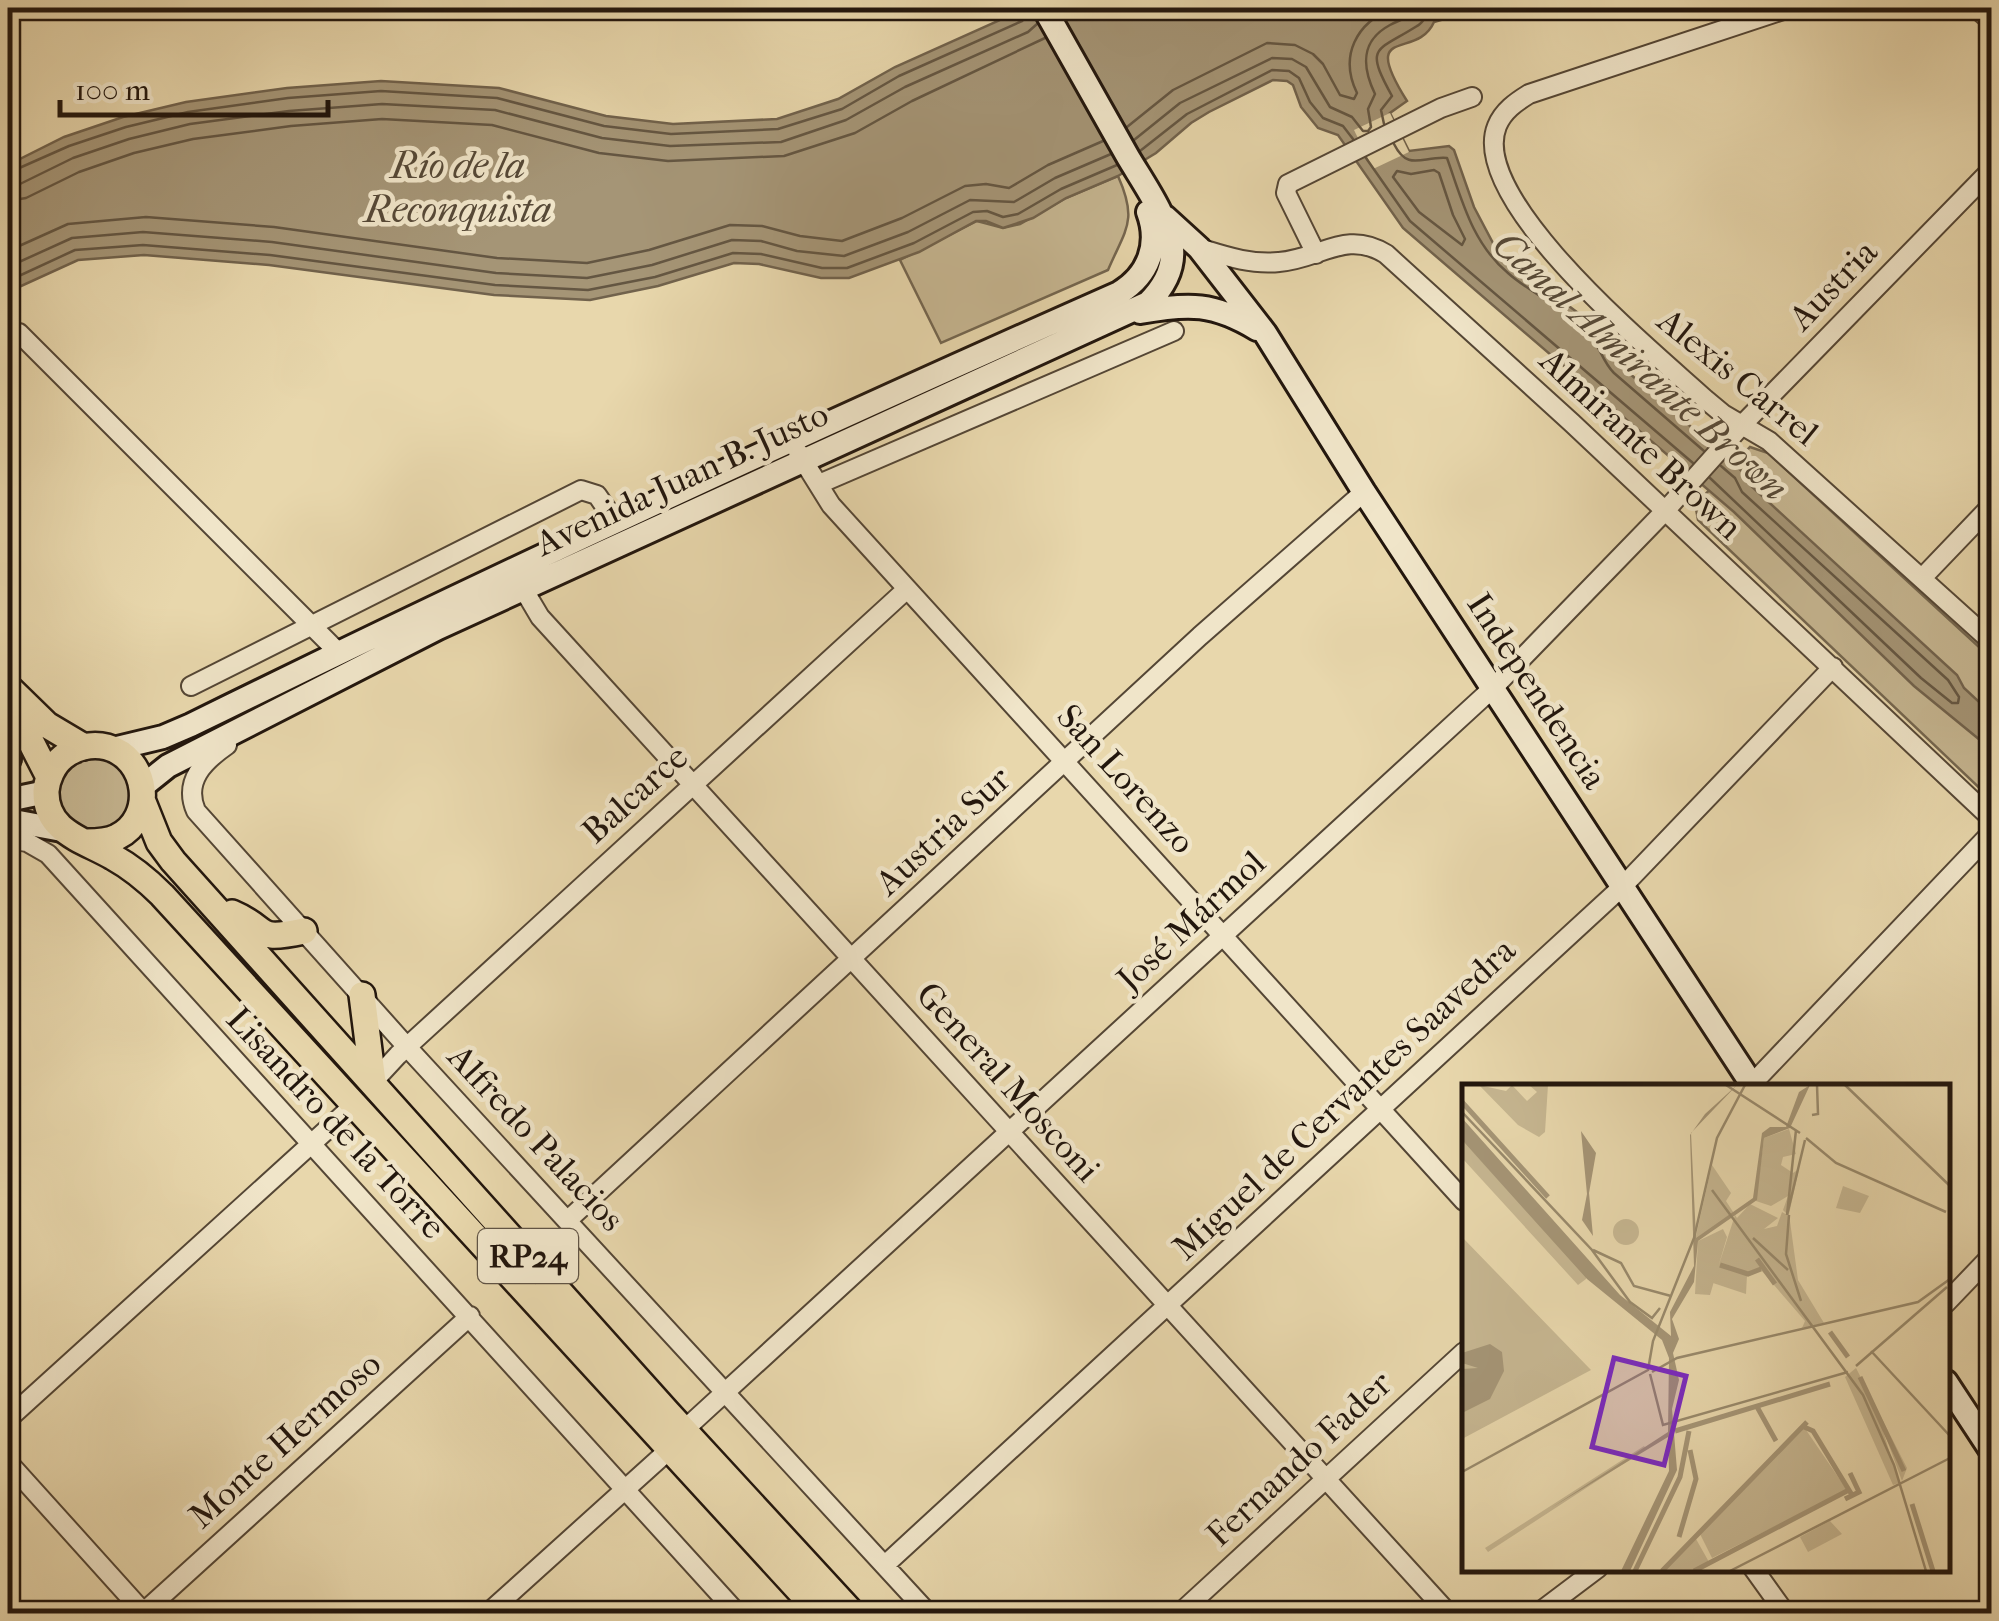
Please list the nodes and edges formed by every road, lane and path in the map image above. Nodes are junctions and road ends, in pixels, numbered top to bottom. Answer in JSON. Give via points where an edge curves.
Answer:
{"nodes":[{"id":1,"x":1035,"y":8,"type":"edge"},
{"id":2,"x":1044,"y":8,"type":"edge"},
{"id":3,"x":1788,"y":8,"type":"edge"},
{"id":4,"x":1976,"y":8,"type":"edge"},
{"id":5,"x":1992,"y":22,"type":"edge"},
{"id":6,"x":1472,"y":97,"type":"dead end"},
{"id":7,"x":1992,"y":169,"type":"edge"},
{"id":8,"x":1149,"y":199,"type":"junction"},
{"id":9,"x":1199,"y":248,"type":"junction"},
{"id":10,"x":1316,"y":254,"type":"junction"},
{"id":11,"x":1129,"y":314,"type":"junction"},
{"id":12,"x":1174,"y":331,"type":"dead end"},
{"id":13,"x":19,"y":333,"type":"dead end"},
{"id":14,"x":1265,"y":333,"type":"junction"},
{"id":15,"x":1742,"y":424,"type":"junction"},
{"id":16,"x":790,"y":439,"type":"junction"},
{"id":17,"x":803,"y":462,"type":"junction"},
{"id":18,"x":819,"y":484,"type":"junction"},
{"id":19,"x":1687,"y":486,"type":"joint"},
{"id":20,"x":1364,"y":492,"type":"junction"},
{"id":21,"x":1992,"y":505,"type":"edge"},
{"id":22,"x":1666,"y":511,"type":"junction"},
{"id":23,"x":615,"y":520,"type":"junction"},
{"id":24,"x":1923,"y":577,"type":"junction"},
{"id":25,"x":908,"y":589,"type":"junction"},
{"id":26,"x":524,"y":590,"type":"junction"},
{"id":27,"x":311,"y":626,"type":"junction"},
{"id":28,"x":1992,"y":642,"type":"edge"},
{"id":29,"x":338,"y":652,"type":"junction"},
{"id":30,"x":1833,"y":668,"type":"junction"},
{"id":31,"x":190,"y":686,"type":"dead end"},
{"id":32,"x":8,"y":687,"type":"edge"},
{"id":33,"x":1494,"y":687,"type":"junction"},
{"id":34,"x":278,"y":708,"type":"junction"},
{"id":35,"x":8,"y":715,"type":"edge"},
{"id":36,"x":8,"y":746,"type":"edge"},
{"id":37,"x":84,"y":747,"type":"junction"},
{"id":38,"x":113,"y":749,"type":"junction"},
{"id":39,"x":8,"y":759,"type":"edge"},
{"id":40,"x":1067,"y":762,"type":"junction"},
{"id":41,"x":48,"y":784,"type":"junction"},
{"id":42,"x":693,"y":786,"type":"junction"},
{"id":43,"x":143,"y":794,"type":"junction"},
{"id":44,"x":8,"y":800,"type":"edge"},
{"id":45,"x":1992,"y":819,"type":"edge"},
{"id":46,"x":8,"y":820,"type":"edge"},
{"id":47,"x":62,"y":830,"type":"junction"},
{"id":48,"x":1992,"y":832,"type":"edge"},
{"id":49,"x":8,"y":839,"type":"edge"},
{"id":50,"x":86,"y":842,"type":"junction"},
{"id":51,"x":1623,"y":886,"type":"junction"},
{"id":52,"x":217,"y":911,"type":"junction"},
{"id":53,"x":304,"y":931,"type":"junction"},
{"id":54,"x":1223,"y":935,"type":"junction"},
{"id":55,"x":852,"y":958,"type":"junction"},
{"id":56,"x":362,"y":995,"type":"junction"},
{"id":57,"x":407,"y":1047,"type":"junction"},
{"id":58,"x":373,"y":1082,"type":"junction"},
{"id":59,"x":1751,"y":1084,"type":"edge"},
{"id":60,"x":1753,"y":1084,"type":"edge"},
{"id":61,"x":353,"y":1106,"type":"junction"},
{"id":62,"x":1382,"y":1110,"type":"junction"},
{"id":63,"x":1010,"y":1132,"type":"junction"},
{"id":64,"x":311,"y":1145,"type":"junction"},
{"id":65,"x":1462,"y":1199,"type":"edge"},
{"id":66,"x":568,"y":1220,"type":"junction"},
{"id":67,"x":1992,"y":1255,"type":"edge"},
{"id":68,"x":1949,"y":1300,"type":"edge"},
{"id":69,"x":1168,"y":1306,"type":"junction"},
{"id":70,"x":470,"y":1316,"type":"junction"},
{"id":71,"x":1462,"y":1354,"type":"edge"},
{"id":72,"x":1949,"y":1387,"type":"edge"},
{"id":73,"x":727,"y":1391,"type":"junction"},
{"id":74,"x":8,"y":1419,"type":"edge"},
{"id":75,"x":677,"y":1440,"type":"junction"},
{"id":76,"x":1992,"y":1452,"type":"edge"},
{"id":77,"x":8,"y":1462,"type":"edge"},
{"id":78,"x":1325,"y":1479,"type":"junction"},
{"id":79,"x":626,"y":1489,"type":"junction"},
{"id":80,"x":886,"y":1565,"type":"junction"},
{"id":81,"x":1594,"y":1571,"type":"edge"},
{"id":82,"x":1754,"y":1571,"type":"edge"},
{"id":83,"x":145,"y":1613,"type":"edge"},
{"id":84,"x":487,"y":1614,"type":"edge"},
{"id":85,"x":738,"y":1614,"type":"edge"},
{"id":86,"x":821,"y":1614,"type":"edge"},
{"id":87,"x":852,"y":1614,"type":"edge"},
{"id":88,"x":929,"y":1614,"type":"edge"},
{"id":89,"x":1179,"y":1614,"type":"edge"},
{"id":90,"x":1449,"y":1614,"type":"edge"},
{"id":91,"x":1536,"y":1614,"type":"edge"},
{"id":92,"x":1786,"y":1614,"type":"edge"}],
"edges":[{"from":1,"to":8,"type":"main road"},
{"from":2,"to":8,"type":"main road"},
{"from":3,"to":15,"type":"street","name":"Alexis Carrel","via":[[1530,94],[1496,128],[1494,153],[1507,186],[1554,257],[1705,400]]},
{"from":4,"to":5,"type":"street"},
{"from":6,"to":10,"type":"street","via":[[1288,184],[1286,194]]},
{"from":7,"to":15,"type":"street","name":"Austria"},
{"from":8,"to":9,"type":"main road","name":"Independencia"},
{"from":8,"to":11,"type":"main road","name":"Avenida Juan B. Justo","via":[[1169,237],[1170,269],[1160,291]]},
{"from":8,"to":16,"type":"main road","via":[[1154,238],[1148,263],[1129,287]]},
{"from":9,"to":10,"type":"street","name":"Almirante Brown","via":[[1258,262]]},
{"from":9,"to":14,"type":"main road","name":"Independencia"},
{"from":10,"to":22,"type":"street","name":"Almirante Brown","via":[[1360,242],[1386,254]]},
{"from":11,"to":14,"type":"main road","via":[[1198,305]]},
{"from":11,"to":17,"type":"main road","name":"Avenida Juan B. Justo"},
{"from":12,"to":18,"type":"street"},
{"from":13,"to":27,"type":"street"},
{"from":14,"to":20,"type":"main road","name":"Independencia"},
{"from":15,"to":19,"type":"street","name":"Austria"},
{"from":15,"to":24,"type":"street","name":"Alexis Carrel"},
{"from":16,"to":17,"type":"street","name":"San Lorenzo"},
{"from":16,"to":23,"type":"main road"},
{"from":17,"to":18,"type":"street","name":"San Lorenzo"},
{"from":17,"to":26,"type":"main road","name":"Avenida Juan B. Justo"},
{"from":18,"to":25,"type":"street","name":"San Lorenzo"},
{"from":19,"to":22,"type":"street","name":"José Mármol"},
{"from":20,"to":33,"type":"main road","name":"Independencia"},
{"from":20,"to":40,"type":"street","name":"Austria Sur"},
{"from":21,"to":24,"type":"street"},
{"from":22,"to":30,"type":"street","name":"Almirante Brown"},
{"from":22,"to":33,"type":"street","name":"José Mármol"},
{"from":23,"to":27,"type":"street","via":[[597,495],[581,490]]},
{"from":23,"to":29,"type":"main road"},
{"from":24,"to":28,"type":"street","name":"Alexis Carrel"},
{"from":25,"to":40,"type":"street","name":"San Lorenzo"},
{"from":25,"to":42,"type":"street","name":"Balcarce"},
{"from":26,"to":34,"type":"main road","name":"Avenida Juan B. Justo"},
{"from":26,"to":42,"type":"street","name":"General Mosconi","via":[[540,617]]},
{"from":27,"to":29,"type":"street"},
{"from":27,"to":31,"type":"street"},
{"from":29,"to":38,"type":"main road","via":[[191,725]]},
{"from":30,"to":45,"type":"street","name":"Almirante Brown"},
{"from":30,"to":51,"type":"street","name":"Miguel de Cervantes Saavedra"},
{"from":32,"to":37,"type":"main road"},
{"from":33,"to":51,"type":"main road","name":"Independencia"},
{"from":33,"to":54,"type":"street","name":"José Mármol"},
{"from":34,"to":43,"type":"main road","name":"Avenida Juan B. Justo","via":[[168,766]]},
{"from":34,"to":53,"type":"street","name":"Alfredo Palacios","via":[[207,759],[198,769],[192,803]]},
{"from":35,"to":41,"type":"main road","via":[[28,738]]},
{"from":36,"to":39,"type":"main road"},
{"from":37,"to":38,"type":"main road"},
{"from":37,"to":41,"type":"main road","via":[[63,757]]},
{"from":38,"to":43,"type":"main road","number":"RP24","via":[[136,768]]},
{"from":40,"to":54,"type":"street","name":"San Lorenzo"},
{"from":40,"to":55,"type":"street","name":"Austria Sur"},
{"from":41,"to":44,"type":"main road"},
{"from":41,"to":47,"type":"main road","via":[[50,813]]},
{"from":42,"to":55,"type":"street","name":"General Mosconi"},
{"from":42,"to":57,"type":"street","name":"Balcarce"},
{"from":43,"to":50,"type":"main road","via":[[128,830]]},
{"from":43,"to":52,"type":"main road","number":"RP24","via":[[159,842]]},
{"from":46,"to":47,"type":"main road"},
{"from":47,"to":50,"type":"main road","number":"RP24"},
{"from":48,"to":60,"type":"street"},
{"from":49,"to":64,"type":"street","name":"Lisandro de la Torre","via":[[48,854]]},
{"from":50,"to":61,"type":"main road","number":"RP24","via":[[150,882]]},
{"from":51,"to":59,"type":"main road","name":"Independencia"},
{"from":51,"to":62,"type":"street","name":"Miguel de Cervantes Saavedra"},
{"from":52,"to":53,"type":"main road","via":[[239,915],[264,936]]},
{"from":52,"to":58,"type":"main road","number":"RP24"},
{"from":53,"to":56,"type":"street","name":"Alfredo Palacios"},
{"from":54,"to":62,"type":"street","name":"San Lorenzo"},
{"from":54,"to":63,"type":"street","name":"José Mármol"},
{"from":55,"to":63,"type":"street","name":"General Mosconi"},
{"from":55,"to":66,"type":"street","name":"Austria Sur"},
{"from":56,"to":57,"type":"street","name":"Alfredo Palacios"},
{"from":56,"to":58,"type":"main road"},
{"from":57,"to":58,"type":"street","name":"Balcarce"},
{"from":57,"to":66,"type":"street","name":"Alfredo Palacios"},
{"from":58,"to":75,"type":"main road","number":"RP24"},
{"from":61,"to":64,"type":"street"},
{"from":61,"to":75,"type":"main road","number":"RP24"},
{"from":62,"to":65,"type":"street","name":"San Lorenzo"},
{"from":62,"to":69,"type":"street","name":"Miguel de Cervantes Saavedra"},
{"from":63,"to":69,"type":"street","name":"General Mosconi"},
{"from":63,"to":73,"type":"street","name":"José Mármol"},
{"from":64,"to":70,"type":"street","name":"Lisandro de la Torre"},
{"from":64,"to":74,"type":"street"},
{"from":66,"to":73,"type":"street","name":"Alfredo Palacios"},
{"from":67,"to":68,"type":"street"},
{"from":69,"to":78,"type":"street","name":"General Mosconi"},
{"from":69,"to":80,"type":"street","name":"Miguel de Cervantes Saavedra"},
{"from":70,"to":79,"type":"street","name":"Lisandro de la Torre"},
{"from":70,"to":83,"type":"street","name":"Monte Hermoso"},
{"from":71,"to":78,"type":"street","name":"Fernando Fader"},
{"from":72,"to":76,"type":"main road"},
{"from":73,"to":75,"type":"street","name":"José Mármol"},
{"from":73,"to":80,"type":"street","name":"Alfredo Palacios"},
{"from":75,"to":79,"type":"street","name":"José Mármol"},
{"from":75,"to":86,"type":"main road","number":"RP24"},
{"from":75,"to":87,"type":"main road","number":"RP24"},
{"from":77,"to":83,"type":"street"},
{"from":78,"to":89,"type":"street","name":"Fernando Fader"},
{"from":78,"to":90,"type":"street","name":"General Mosconi"},
{"from":79,"to":84,"type":"street","name":"José Mármol"},
{"from":79,"to":85,"type":"street","name":"Lisandro de la Torre"},
{"from":80,"to":88,"type":"street","name":"Alfredo Palacios"},
{"from":81,"to":91,"type":"street"},
{"from":82,"to":92,"type":"street"}]}
